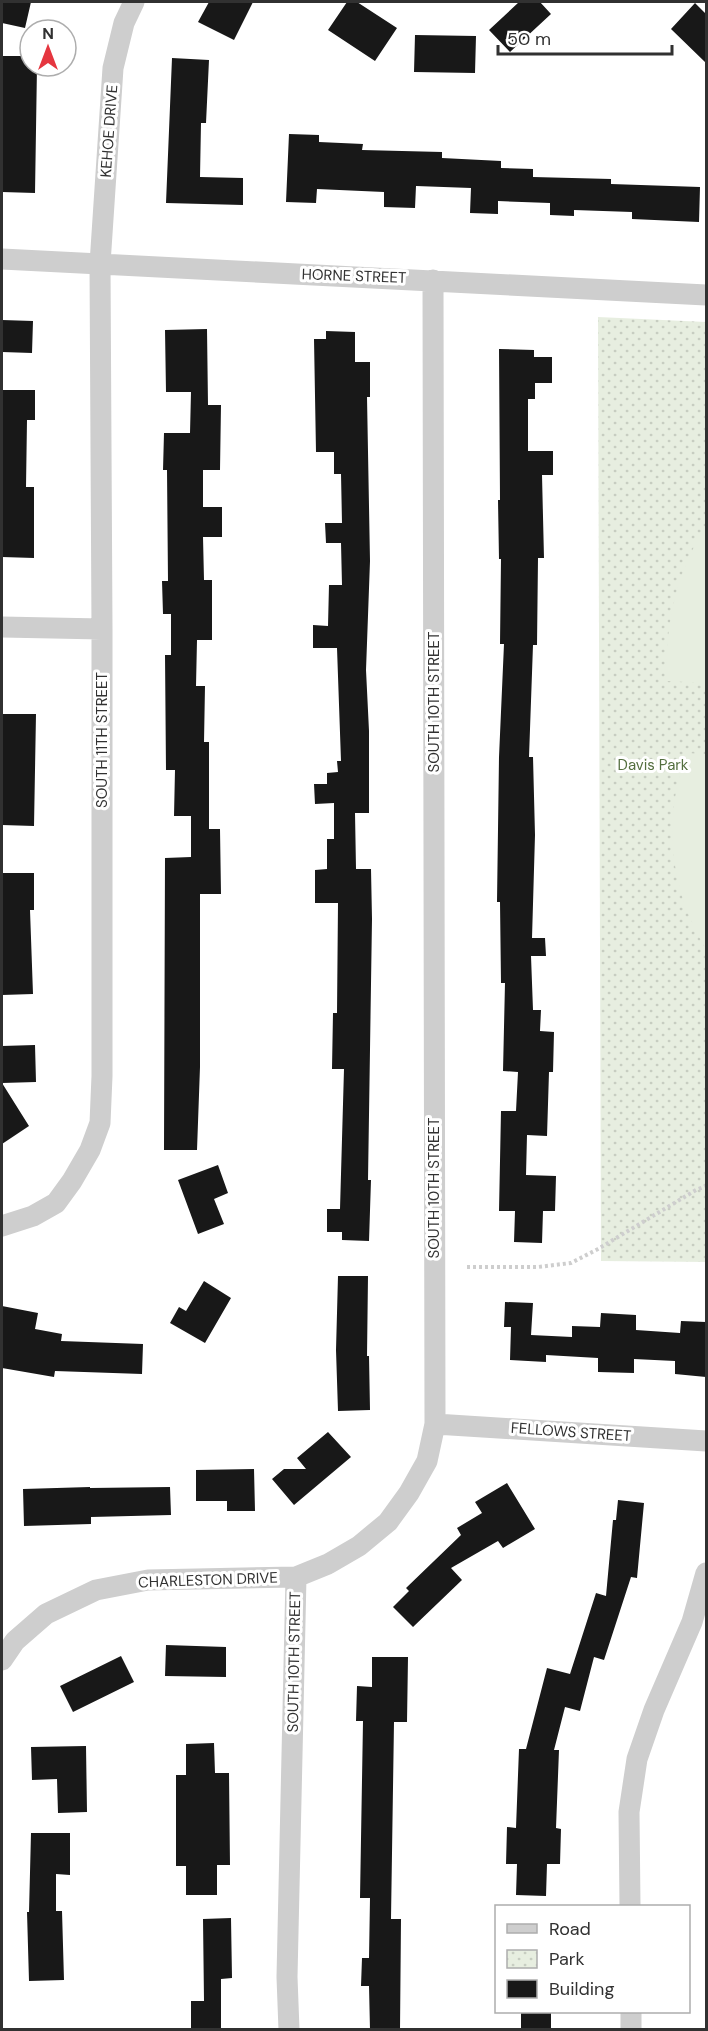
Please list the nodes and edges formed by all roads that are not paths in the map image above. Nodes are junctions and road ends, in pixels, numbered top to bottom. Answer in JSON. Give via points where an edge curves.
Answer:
{"nodes":[{"id":1,"x":134,"y":2,"type":"edge"},
{"id":2,"x":2,"y":259,"type":"edge"},
{"id":3,"x":100,"y":264,"type":"junction"},
{"id":4,"x":433,"y":280,"type":"junction"},
{"id":5,"x":706,"y":294,"type":"edge"},
{"id":6,"x":2,"y":627,"type":"edge"},
{"id":7,"x":102,"y":629,"type":"junction"},
{"id":8,"x":2,"y":1226,"type":"edge"},
{"id":9,"x":435,"y":1424,"type":"junction"},
{"id":10,"x":706,"y":1441,"type":"edge"},
{"id":11,"x":706,"y":1573,"type":"edge"},
{"id":12,"x":296,"y":1577,"type":"junction"},
{"id":13,"x":2,"y":1660,"type":"edge"},
{"id":14,"x":630,"y":1905,"type":"edge"},
{"id":15,"x":631,"y":2013,"type":"edge"},
{"id":16,"x":289,"y":2030,"type":"edge"},
{"id":17,"x":631,"y":2030,"type":"edge"}],
"edges":[{"from":1,"to":3,"type":"street","name":"KEHOE DRIVE","via":[[124,23],[113,68]]},
{"from":2,"to":3,"type":"street","name":"HORNE STREET"},
{"from":3,"to":4,"type":"street","name":"HORNE STREET"},
{"from":3,"to":7,"type":"street","name":"SOUTH 11TH STREET"},
{"from":4,"to":5,"type":"street","name":"HORNE STREET"},
{"from":4,"to":9,"type":"street","name":"SOUTH 10TH STREET"},
{"from":6,"to":7,"type":"street"},
{"from":7,"to":8,"type":"street","name":"SOUTH 11TH STREET","via":[[99,1123],[90,1150],[56,1203]]},
{"from":9,"to":10,"type":"street","name":"FELLOWS STREET"},
{"from":9,"to":12,"type":"street","name":"SOUTH 10TH STREET","via":[[427,1461],[388,1522],[359,1546]]},
{"from":11,"to":14,"type":"street","via":[[692,1622],[637,1759],[629,1812]]},
{"from":12,"to":13,"type":"street","name":"CHARLESTON DRIVE","via":[[148,1580],[96,1590],[46,1614],[15,1641]]},
{"from":12,"to":16,"type":"street","name":"SOUTH 10TH STREET"},
{"from":15,"to":17,"type":"street"}]}
